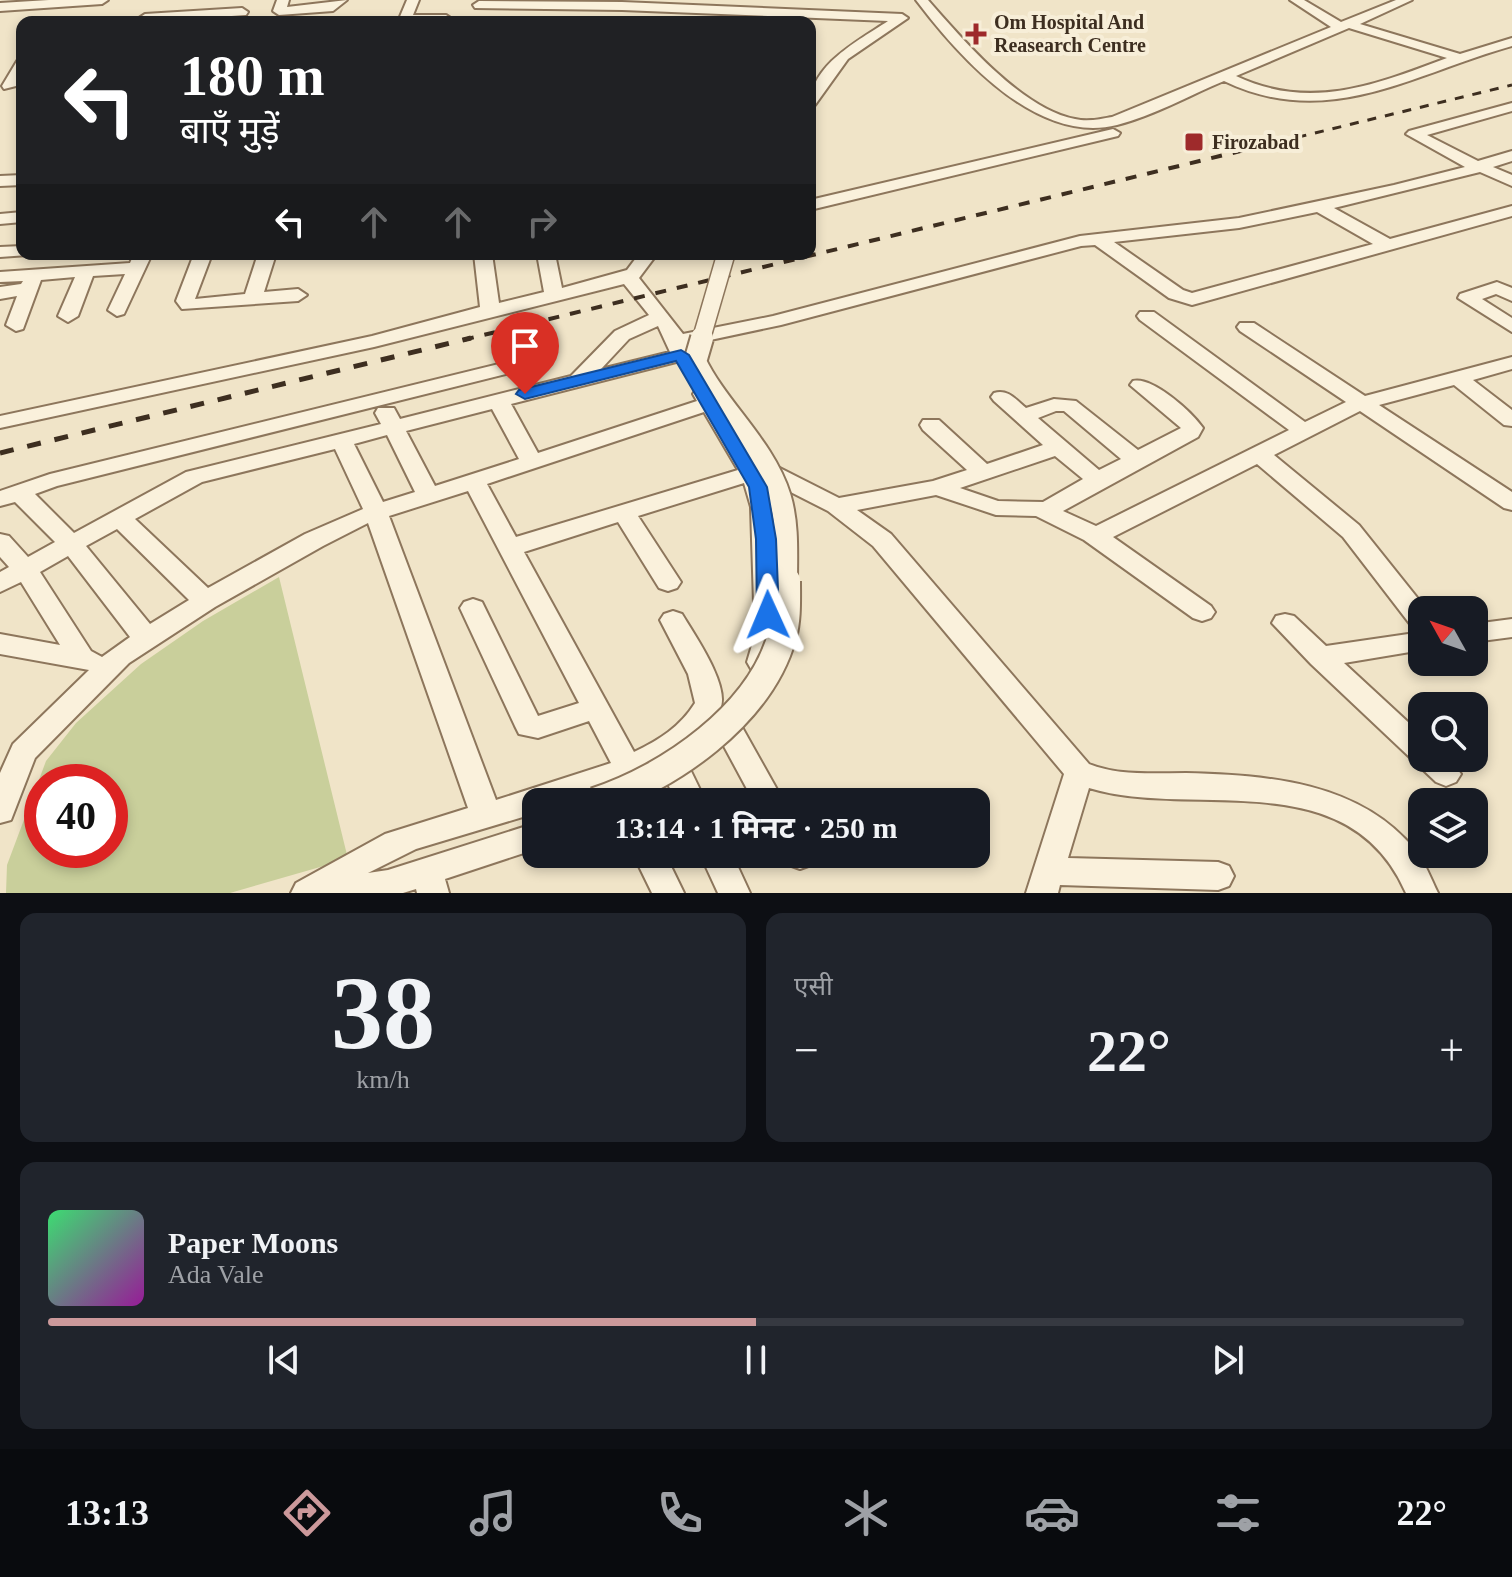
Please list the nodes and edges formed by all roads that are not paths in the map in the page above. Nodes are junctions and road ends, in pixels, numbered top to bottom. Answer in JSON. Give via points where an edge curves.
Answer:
{"nodes":[{"id":1,"x":102,"y":0,"type":"edge"},
{"id":2,"x":283,"y":0,"type":"edge"},
{"id":3,"x":341,"y":0,"type":"edge"},
{"id":4,"x":1296,"y":0,"type":"edge"},
{"id":5,"x":216,"y":1,"type":"edge"},
{"id":6,"x":926,"y":1,"type":"edge"},
{"id":7,"x":1401,"y":1,"type":"edge"},
{"id":8,"x":583,"y":2,"type":"edge"},
{"id":9,"x":498,"y":3,"type":"edge"},
{"id":10,"x":537,"y":3,"type":"edge"},
{"id":11,"x":630,"y":3,"type":"edge"},
{"id":12,"x":313,"y":4,"type":"edge"},
{"id":13,"x":672,"y":4,"type":"edge"},
{"id":14,"x":479,"y":5,"type":"dead end"},
{"id":15,"x":452,"y":6,"type":"dead end"},
{"id":16,"x":0,"y":7,"type":"edge"},
{"id":17,"x":649,"y":7,"type":"junction"},
{"id":18,"x":245,"y":9,"type":"edge"},
{"id":19,"x":146,"y":16,"type":"edge"},
{"id":20,"x":181,"y":16,"type":"edge"},
{"id":21,"x":448,"y":16,"type":"edge"},
{"id":22,"x":644,"y":16,"type":"edge"},
{"id":23,"x":901,"y":18,"type":"junction"},
{"id":24,"x":1344,"y":26,"type":"junction"},
{"id":25,"x":1512,"y":42,"type":"edge"},
{"id":26,"x":1457,"y":57,"type":"junction"},
{"id":27,"x":16,"y":74,"type":"edge"},
{"id":28,"x":1223,"y":75,"type":"junction"},
{"id":29,"x":9,"y":86,"type":"dead end"},
{"id":30,"x":816,"y":94,"type":"edge"},
{"id":31,"x":1512,"y":107,"type":"edge"},
{"id":32,"x":1086,"y":132,"type":"junction"},
{"id":33,"x":1512,"y":156,"type":"edge"},
{"id":34,"x":1479,"y":166,"type":"junction"},
{"id":35,"x":1512,"y":181,"type":"edge"},
{"id":36,"x":816,"y":195,"type":"edge"},
{"id":37,"x":816,"y":203,"type":"edge"},
{"id":38,"x":1319,"y":206,"type":"junction"},
{"id":39,"x":1512,"y":211,"type":"edge"},
{"id":40,"x":1097,"y":238,"type":"junction"},
{"id":41,"x":1387,"y":245,"type":"junction"},
{"id":42,"x":201,"y":260,"type":"edge"},
{"id":43,"x":265,"y":260,"type":"edge"},
{"id":44,"x":483,"y":260,"type":"edge"},
{"id":45,"x":547,"y":260,"type":"edge"},
{"id":46,"x":644,"y":260,"type":"edge"},
{"id":47,"x":724,"y":260,"type":"edge"},
{"id":48,"x":140,"y":261,"type":"edge"},
{"id":49,"x":86,"y":272,"type":"junction"},
{"id":50,"x":627,"y":276,"type":"junction"},
{"id":51,"x":0,"y":277,"type":"edge"},
{"id":52,"x":31,"y":282,"type":"junction"},
{"id":53,"x":0,"y":293,"type":"edge"},
{"id":54,"x":298,"y":295,"type":"dead end"},
{"id":55,"x":1512,"y":295,"type":"edge"},
{"id":56,"x":554,"y":296,"type":"junction"},
{"id":57,"x":253,"y":299,"type":"junction"},
{"id":58,"x":496,"y":309,"type":"junction"},
{"id":59,"x":117,"y":310,"type":"dead end"},
{"id":60,"x":68,"y":316,"type":"dead end"},
{"id":61,"x":1147,"y":316,"type":"dead end"},
{"id":62,"x":661,"y":317,"type":"junction"},
{"id":63,"x":16,"y":325,"type":"dead end"},
{"id":64,"x":1512,"y":326,"type":"edge"},
{"id":65,"x":1247,"y":327,"type":"dead end"},
{"id":66,"x":679,"y":348,"type":"junction"},
{"id":67,"x":1512,"y":363,"type":"edge"},
{"id":68,"x":519,"y":365,"type":"dead end"},
{"id":69,"x":1458,"y":378,"type":"junction"},
{"id":70,"x":579,"y":380,"type":"junction"},
{"id":71,"x":1140,"y":385,"type":"dead end"},
{"id":72,"x":1001,"y":397,"type":"dead end"},
{"id":73,"x":498,"y":400,"type":"junction"},
{"id":74,"x":381,"y":401,"type":"junction"},
{"id":75,"x":1362,"y":402,"type":"junction"},
{"id":76,"x":709,"y":404,"type":"junction"},
{"id":77,"x":1022,"y":416,"type":"junction"},
{"id":78,"x":1512,"y":420,"type":"edge"},
{"id":79,"x":0,"y":422,"type":"edge"},
{"id":80,"x":299,"y":422,"type":"junction"},
{"id":81,"x":931,"y":425,"type":"dead end"},
{"id":82,"x":392,"y":427,"type":"junction"},
{"id":83,"x":1304,"y":431,"type":"junction"},
{"id":84,"x":341,"y":439,"type":"junction"},
{"id":85,"x":214,"y":442,"type":"junction"},
{"id":86,"x":1059,"y":447,"type":"junction"},
{"id":87,"x":306,"y":448,"type":"junction"},
{"id":88,"x":1259,"y":454,"type":"junction"},
{"id":89,"x":1135,"y":459,"type":"junction"},
{"id":90,"x":531,"y":461,"type":"junction"},
{"id":91,"x":748,"y":466,"type":"junction"},
{"id":92,"x":219,"y":470,"type":"junction"},
{"id":93,"x":984,"y":473,"type":"junction"},
{"id":94,"x":473,"y":479,"type":"junction"},
{"id":95,"x":1097,"y":480,"type":"junction"},
{"id":96,"x":937,"y":488,"type":"junction"},
{"id":97,"x":12,"y":492,"type":"edge"},
{"id":98,"x":428,"y":494,"type":"junction"},
{"id":99,"x":1512,"y":503,"type":"edge"},
{"id":100,"x":836,"y":506,"type":"junction"},
{"id":101,"x":1046,"y":511,"type":"junction"},
{"id":102,"x":376,"y":512,"type":"junction"},
{"id":103,"x":624,"y":512,"type":"junction"},
{"id":104,"x":120,"y":518,"type":"junction"},
{"id":105,"x":1092,"y":534,"type":"junction"},
{"id":106,"x":0,"y":542,"type":"edge"},
{"id":107,"x":71,"y":544,"type":"junction"},
{"id":108,"x":512,"y":547,"type":"junction"},
{"id":109,"x":25,"y":569,"type":"junction"},
{"id":110,"x":668,"y":582,"type":"dead end"},
{"id":111,"x":0,"y":583,"type":"edge"},
{"id":112,"x":206,"y":601,"type":"junction"},
{"id":113,"x":1408,"y":604,"type":"edge"},
{"id":114,"x":473,"y":608,"type":"dead end"},
{"id":115,"x":1202,"y":612,"type":"dead end"},
{"id":116,"x":673,"y":620,"type":"dead end"},
{"id":117,"x":1285,"y":623,"type":"dead end"},
{"id":118,"x":1512,"y":628,"type":"edge"},
{"id":119,"x":1488,"y":631,"type":"edge"},
{"id":120,"x":146,"y":638,"type":"junction"},
{"id":121,"x":1408,"y":643,"type":"edge"},
{"id":122,"x":0,"y":644,"type":"edge"},
{"id":123,"x":1320,"y":657,"type":"junction"},
{"id":124,"x":82,"y":658,"type":"junction"},
{"id":125,"x":112,"y":663,"type":"junction"},
{"id":126,"x":596,"y":708,"type":"junction"},
{"id":127,"x":723,"y":719,"type":"junction"},
{"id":128,"x":1408,"y":739,"type":"edge"},
{"id":129,"x":9,"y":761,"type":"edge"},
{"id":130,"x":629,"y":769,"type":"junction"},
{"id":131,"x":1079,"y":772,"type":"junction"},
{"id":132,"x":632,"y":788,"type":"edge"},
{"id":133,"x":686,"y":788,"type":"edge"},
{"id":134,"x":761,"y":788,"type":"edge"},
{"id":135,"x":0,"y":811,"type":"edge"},
{"id":136,"x":486,"y":815,"type":"junction"},
{"id":137,"x":522,"y":829,"type":"edge"},
{"id":138,"x":522,"y":841,"type":"edge"},
{"id":139,"x":656,"y":868,"type":"edge"},
{"id":140,"x":722,"y":868,"type":"edge"},
{"id":141,"x":1218,"y":876,"type":"dead end"},
{"id":142,"x":419,"y":878,"type":"edge"},
{"id":143,"x":1046,"y":882,"type":"edge"},
{"id":144,"x":307,"y":893,"type":"edge"},
{"id":145,"x":318,"y":893,"type":"edge"},
{"id":146,"x":668,"y":893,"type":"edge"},
{"id":147,"x":734,"y":893,"type":"edge"},
{"id":148,"x":1422,"y":893,"type":"edge"}],
"edges":[{"from":1,"to":16,"type":"street"},
{"from":2,"to":12,"type":"street","via":[[279,11]]},
{"from":3,"to":12,"type":"street","via":[[337,7]]},
{"from":4,"to":24,"type":"street"},
{"from":5,"to":18,"type":"street"},
{"from":5,"to":19,"type":"street","via":[[153,5]]},
{"from":6,"to":23,"type":"street"},
{"from":6,"to":32,"type":"street","via":[[975,58],[1014,91]]},
{"from":7,"to":24,"type":"street"},
{"from":8,"to":10,"type":"street"},
{"from":8,"to":11,"type":"street"},
{"from":9,"to":10,"type":"street"},
{"from":9,"to":14,"type":"street"},
{"from":11,"to":17,"type":"street"},
{"from":13,"to":17,"type":"street"},
{"from":13,"to":23,"type":"street"},
{"from":15,"to":21,"type":"street"},
{"from":17,"to":22,"type":"street"},
{"from":18,"to":20,"type":"street"},
{"from":23,"to":30,"type":"street","via":[[843,56]]},
{"from":24,"to":26,"type":"street"},
{"from":24,"to":28,"type":"street"},
{"from":25,"to":26,"type":"street"},
{"from":26,"to":28,"type":"street","via":[[1401,81],[1325,95],[1269,94]]},
{"from":27,"to":29,"type":"street"},
{"from":28,"to":32,"type":"street","via":[[1116,121],[1118,130]]},
{"from":31,"to":34,"type":"street","via":[[1414,134]]},
{"from":32,"to":36,"type":"street"},
{"from":32,"to":37,"type":"street"},
{"from":33,"to":34,"type":"street"},
{"from":34,"to":35,"type":"street"},
{"from":34,"to":38,"type":"street"},
{"from":38,"to":40,"type":"street","via":[[1209,228]]},
{"from":38,"to":41,"type":"street"},
{"from":39,"to":41,"type":"street"},
{"from":40,"to":41,"type":"street","via":[[1176,294],[1192,299]]},
{"from":40,"to":66,"type":"street"},
{"from":42,"to":57,"type":"street","via":[[185,303]]},
{"from":43,"to":57,"type":"street"},
{"from":44,"to":58,"type":"street","via":[[487,304]]},
{"from":45,"to":56,"type":"street"},
{"from":46,"to":50,"type":"street"},
{"from":47,"to":132,"type":"street","bridge":true,"via":[[695,362],[778,493],[786,531],[782,636],[775,656],[720,726],[664,772]]},
{"from":48,"to":49,"type":"street"},
{"from":48,"to":59,"type":"street"},
{"from":49,"to":52,"type":"street"},
{"from":49,"to":60,"type":"street"},
{"from":50,"to":56,"type":"street"},
{"from":50,"to":62,"type":"street"},
{"from":51,"to":52,"type":"street"},
{"from":52,"to":53,"type":"street"},
{"from":52,"to":63,"type":"street"},
{"from":54,"to":57,"type":"street"},
{"from":55,"to":64,"type":"street","via":[[1497,288],[1467,298]]},
{"from":56,"to":58,"type":"street"},
{"from":58,"to":79,"type":"street","via":[[374,341]]},
{"from":61,"to":83,"type":"street"},
{"from":62,"to":66,"type":"street"},
{"from":62,"to":70,"type":"street","via":[[622,335]]},
{"from":65,"to":75,"type":"street"},
{"from":66,"to":70,"type":"street"},
{"from":66,"to":76,"type":"street"},
{"from":67,"to":69,"type":"street"},
{"from":68,"to":74,"type":"street"},
{"from":69,"to":75,"type":"street"},
{"from":69,"to":78,"type":"street"},
{"from":70,"to":73,"type":"street"},
{"from":71,"to":89,"type":"street","via":[[1192,428]]},
{"from":72,"to":77,"type":"street"},
{"from":73,"to":82,"type":"street"},
{"from":73,"to":90,"type":"street"},
{"from":74,"to":80,"type":"street"},
{"from":74,"to":82,"type":"street"},
{"from":75,"to":83,"type":"street"},
{"from":75,"to":99,"type":"street"},
{"from":76,"to":90,"type":"street"},
{"from":76,"to":91,"type":"street"},
{"from":77,"to":86,"type":"street"},
{"from":77,"to":89,"type":"street","via":[[1069,405]]},
{"from":80,"to":85,"type":"street"},
{"from":80,"to":87,"type":"street"},
{"from":81,"to":93,"type":"street"},
{"from":82,"to":84,"type":"street"},
{"from":82,"to":98,"type":"street"},
{"from":83,"to":88,"type":"street"},
{"from":84,"to":87,"type":"street"},
{"from":84,"to":102,"type":"street"},
{"from":85,"to":92,"type":"street"},
{"from":85,"to":97,"type":"street"},
{"from":86,"to":93,"type":"street"},
{"from":86,"to":95,"type":"street"},
{"from":87,"to":92,"type":"street"},
{"from":88,"to":105,"type":"street","via":[[1106,532]]},
{"from":88,"to":113,"type":"street","via":[[1351,531]]},
{"from":89,"to":95,"type":"street"},
{"from":90,"to":94,"type":"street"},
{"from":91,"to":100,"type":"street"},
{"from":91,"to":103,"type":"street"},
{"from":91,"to":127,"type":"street","via":[[763,507],[768,635],[748,685]]},
{"from":92,"to":104,"type":"street","via":[[178,484]]},
{"from":93,"to":96,"type":"street"},
{"from":94,"to":98,"type":"street"},
{"from":94,"to":108,"type":"street"},
{"from":95,"to":101,"type":"street"},
{"from":96,"to":100,"type":"street"},
{"from":96,"to":101,"type":"street","via":[[996,508]]},
{"from":97,"to":107,"type":"street"},
{"from":98,"to":102,"type":"street"},
{"from":100,"to":131,"type":"street","via":[[882,540]]},
{"from":101,"to":105,"type":"street"},
{"from":102,"to":112,"type":"street"},
{"from":102,"to":136,"type":"street"},
{"from":103,"to":108,"type":"street"},
{"from":103,"to":110,"type":"street"},
{"from":104,"to":107,"type":"street"},
{"from":104,"to":112,"type":"street"},
{"from":105,"to":115,"type":"street"},
{"from":106,"to":109,"type":"street"},
{"from":107,"to":109,"type":"street"},
{"from":107,"to":120,"type":"street"},
{"from":108,"to":126,"type":"street"},
{"from":109,"to":111,"type":"street"},
{"from":109,"to":124,"type":"street"},
{"from":112,"to":120,"type":"street"},
{"from":114,"to":126,"type":"street","via":[[529,726]]},
{"from":116,"to":130,"type":"street","via":[[703,679],[709,703],[703,716],[670,747]]},
{"from":117,"to":123,"type":"street"},
{"from":118,"to":119,"type":"street"},
{"from":120,"to":125,"type":"street"},
{"from":121,"to":123,"type":"street"},
{"from":122,"to":124,"type":"street"},
{"from":123,"to":128,"type":"street"},
{"from":124,"to":125,"type":"street"},
{"from":125,"to":129,"type":"street"},
{"from":126,"to":130,"type":"street"},
{"from":127,"to":133,"type":"street"},
{"from":127,"to":134,"type":"street"},
{"from":129,"to":135,"type":"street"},
{"from":130,"to":136,"type":"street"},
{"from":131,"to":143,"type":"street"},
{"from":131,"to":148,"type":"street","via":[[1108,783],[1261,787],[1311,797],[1385,839],[1405,860]]},
{"from":136,"to":144,"type":"street","via":[[405,840]]},
{"from":137,"to":142,"type":"street"},
{"from":138,"to":142,"type":"street"},
{"from":139,"to":146,"type":"street"},
{"from":140,"to":147,"type":"street"},
{"from":141,"to":143,"type":"street"},
{"from":142,"to":145,"type":"street"}]}
